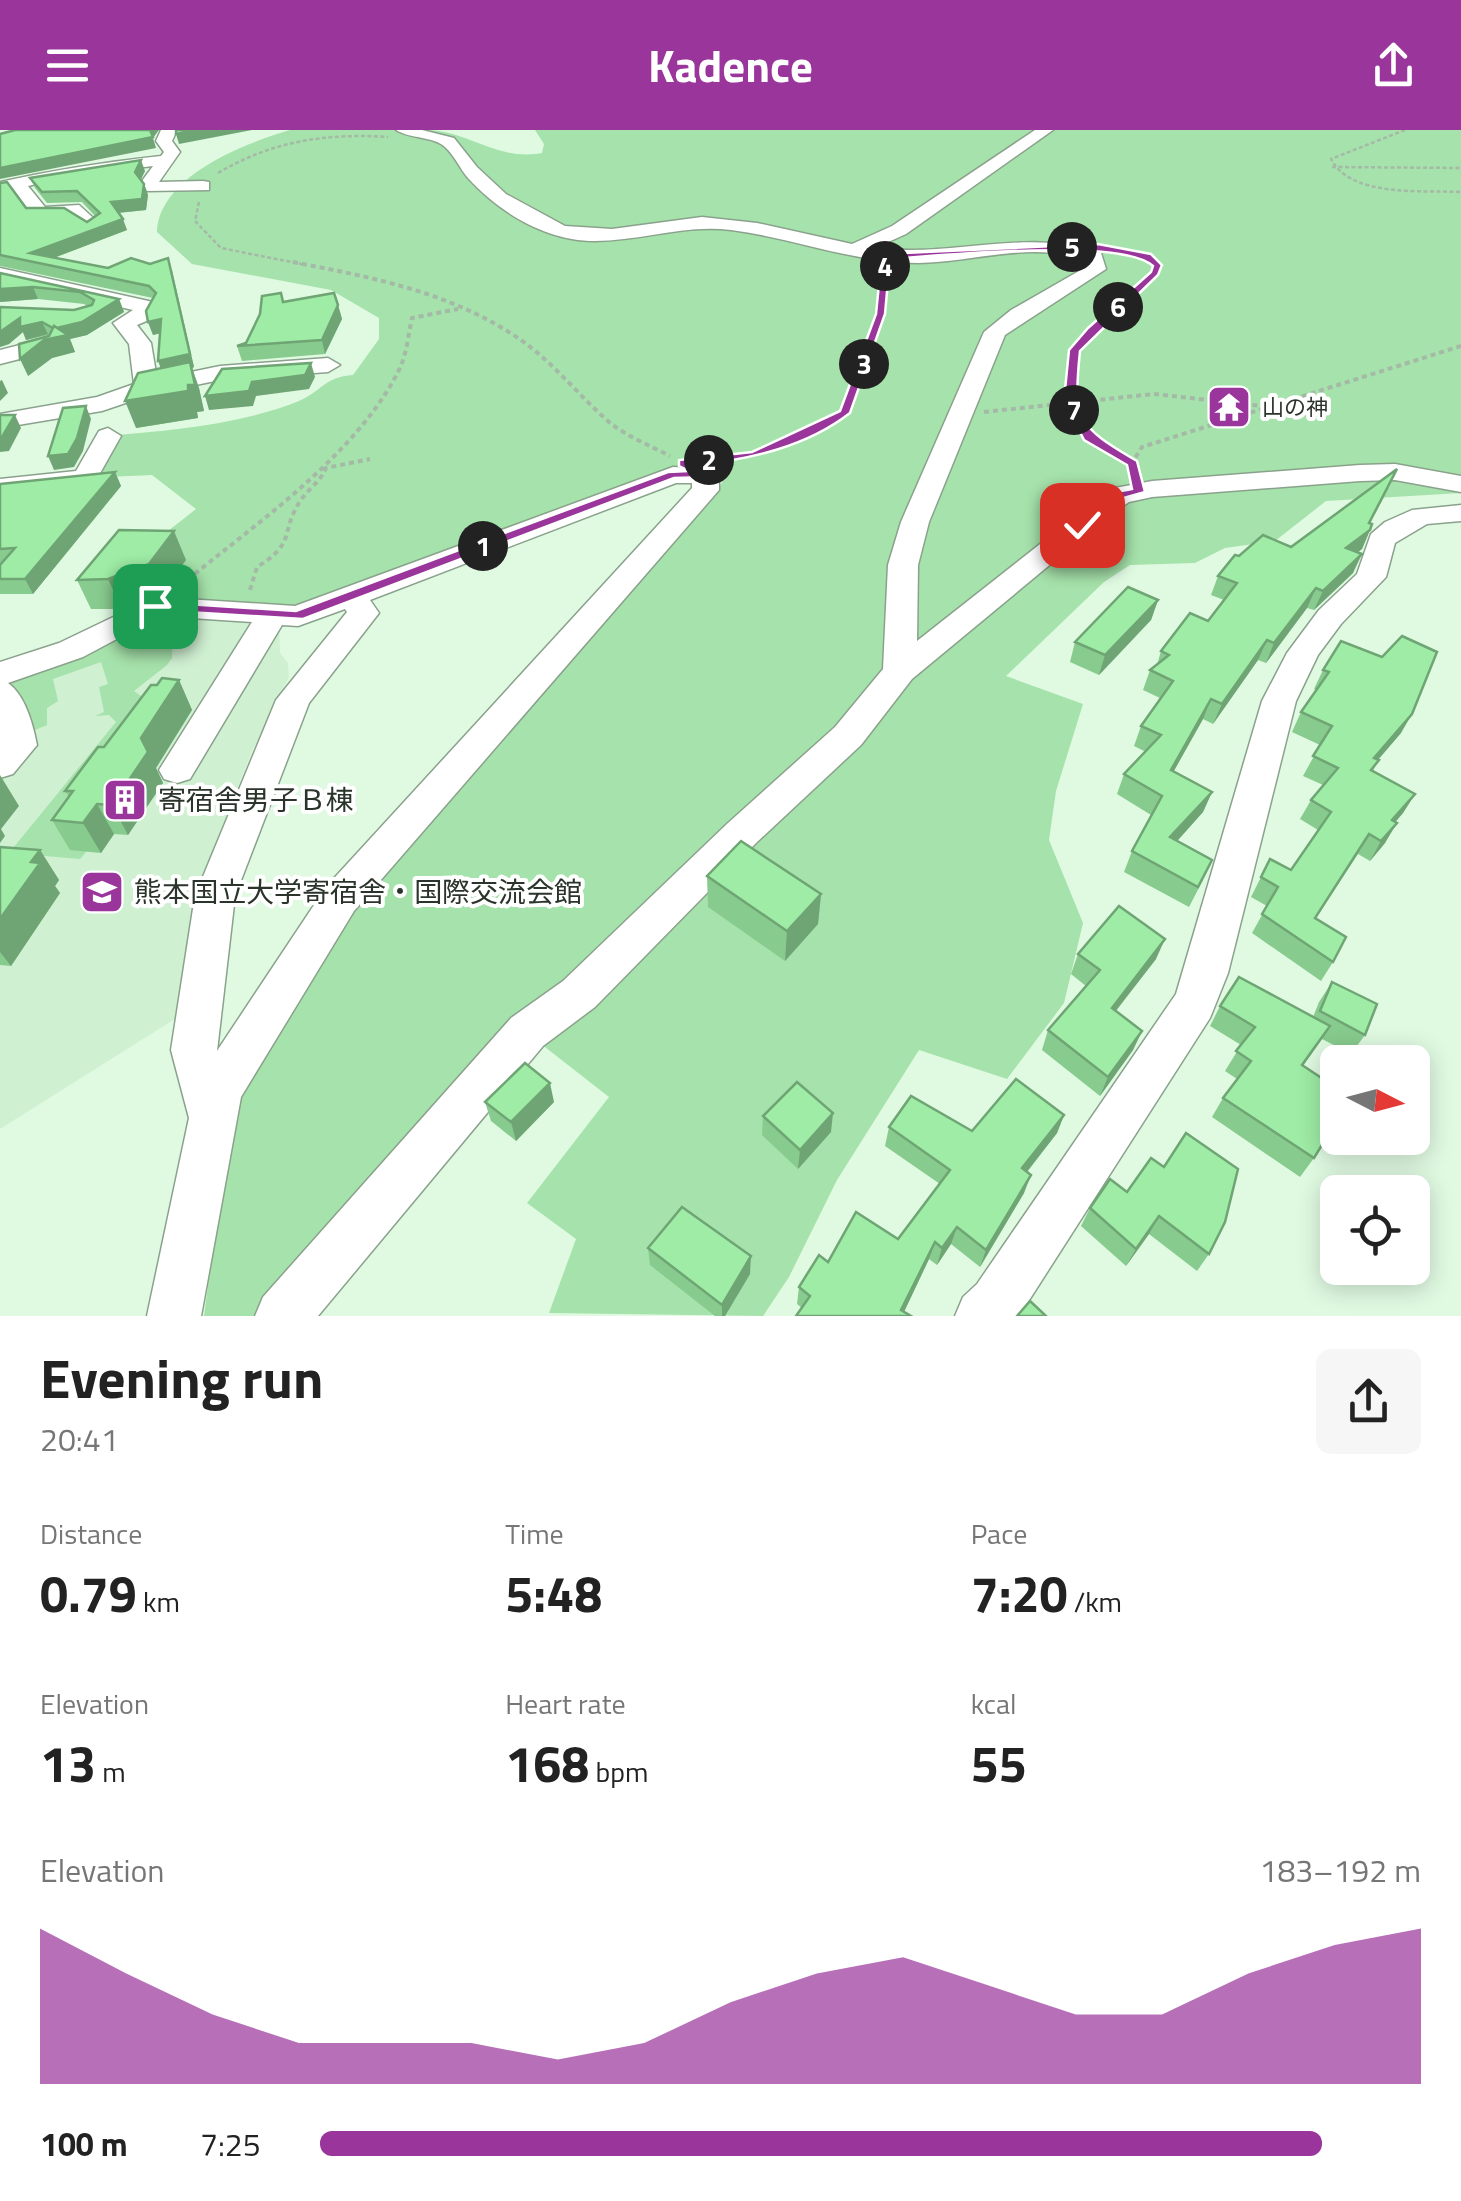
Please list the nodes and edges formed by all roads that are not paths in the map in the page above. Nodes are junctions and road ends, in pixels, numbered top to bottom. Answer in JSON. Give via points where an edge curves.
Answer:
{"nodes":[{"id":1,"x":169,"y":130,"type":"edge"},
{"id":2,"x":1046,"y":130,"type":"edge"},
{"id":3,"x":400,"y":134,"type":"edge"},
{"id":4,"x":166,"y":160,"type":"junction"},
{"id":5,"x":9,"y":185,"type":"edge"},
{"id":6,"x":203,"y":186,"type":"road end"},
{"id":7,"x":92,"y":224,"type":"edge"},
{"id":8,"x":855,"y":251,"type":"junction"},
{"id":9,"x":0,"y":274,"type":"edge"},
{"id":10,"x":72,"y":312,"type":"edge"},
{"id":11,"x":124,"y":323,"type":"junction"},
{"id":12,"x":47,"y":345,"type":"edge"},
{"id":13,"x":216,"y":349,"type":"dead end"},
{"id":14,"x":0,"y":357,"type":"edge"},
{"id":15,"x":328,"y":366,"type":"dead end"},
{"id":16,"x":211,"y":375,"type":"junction"},
{"id":17,"x":146,"y":388,"type":"junction"},
{"id":18,"x":0,"y":420,"type":"edge"},
{"id":19,"x":108,"y":436,"type":"dead end"},
{"id":20,"x":1461,"y":484,"type":"edge"},
{"id":21,"x":0,"y":487,"type":"edge"},
{"id":22,"x":1461,"y":512,"type":"edge"},
{"id":23,"x":343,"y":599,"type":"junction"},
{"id":24,"x":259,"y":613,"type":"junction"},
{"id":25,"x":900,"y":671,"type":"junction"},
{"id":26,"x":0,"y":674,"type":"edge"},
{"id":27,"x":0,"y":692,"type":"edge"},
{"id":28,"x":0,"y":765,"type":"edge"},
{"id":29,"x":176,"y":770,"type":"dead end"},
{"id":30,"x":212,"y":1118,"type":"junction"},
{"id":31,"x":174,"y":1316,"type":"edge"},
{"id":32,"x":282,"y":1316,"type":"edge"},
{"id":33,"x":982,"y":1316,"type":"edge"}],
"edges":[{"from":1,"to":4,"type":"street","via":[[164,141],[172,152]]},
{"from":2,"to":8,"type":"street","via":[[899,230]]},
{"from":3,"to":8,"type":"street","via":[[448,141],[504,200],[557,230],[598,235],[674,223],[731,224]]},
{"from":4,"to":5,"type":"street"},
{"from":4,"to":6,"type":"street","via":[[153,187]]},
{"from":5,"to":7,"type":"street","via":[[40,213],[73,209]]},
{"from":8,"to":25,"type":"street","via":[[885,256],[1067,248],[1094,258],[1096,269],[1015,314],[996,332],[915,522],[903,565]]},
{"from":9,"to":11,"type":"street","via":[[146,306]]},
{"from":10,"to":11,"type":"street"},
{"from":11,"to":17,"type":"street","via":[[140,343]]},
{"from":12,"to":14,"type":"street"},
{"from":13,"to":16,"type":"street","via":[[208,363]]},
{"from":15,"to":16,"type":"street"},
{"from":16,"to":17,"type":"street"},
{"from":17,"to":18,"type":"street","via":[[102,404]]},
{"from":19,"to":21,"type":"street","via":[[85,478]]},
{"from":20,"to":25,"type":"street","via":[[1395,472],[1135,478]]},
{"from":22,"to":33,"type":"street","via":[[1422,516],[1381,540],[1371,576],[1303,654],[1279,701],[1194,1004]]},
{"from":23,"to":24,"type":"street","via":[[298,616]]},
{"from":23,"to":30,"type":"street","via":[[363,613],[293,700],[215,896],[194,1050]]},
{"from":23,"to":30,"type":"street","via":[[672,475],[710,467],[705,490],[340,899],[218,1092]]},
{"from":24,"to":26,"type":"street","via":[[155,606],[71,650]]},
{"from":24,"to":29,"type":"street"},
{"from":25,"to":32,"type":"street","via":[[848,736],[579,994],[527,1032]]},
{"from":27,"to":28,"type":"street","via":[[19,745]]},
{"from":30,"to":31,"type":"street"}]}
